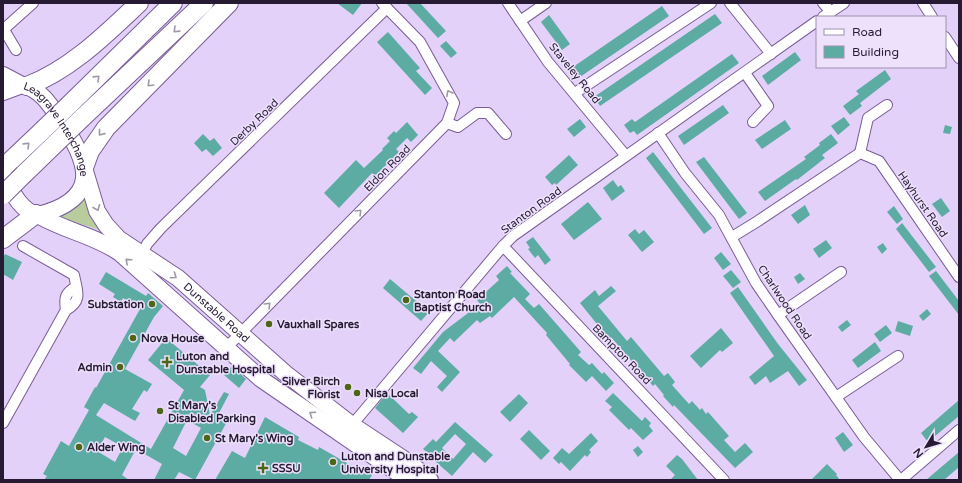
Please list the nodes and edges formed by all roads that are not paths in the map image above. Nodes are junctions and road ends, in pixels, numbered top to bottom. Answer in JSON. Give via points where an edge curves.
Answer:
{"nodes":[{"id":1,"x":33,"y":3,"type":"edge"},
{"id":2,"x":139,"y":3,"type":"edge"},
{"id":3,"x":173,"y":3,"type":"edge"},
{"id":4,"x":204,"y":3,"type":"edge"},
{"id":5,"x":229,"y":3,"type":"edge"},
{"id":6,"x":508,"y":3,"type":"edge"},
{"id":7,"x":546,"y":3,"type":"edge"},
{"id":8,"x":711,"y":3,"type":"edge"},
{"id":9,"x":730,"y":3,"type":"edge"},
{"id":10,"x":823,"y":3,"type":"edge"},
{"id":11,"x":844,"y":3,"type":"edge"},
{"id":12,"x":922,"y":3,"type":"edge"},
{"id":13,"x":384,"y":6,"type":"edge"},
{"id":14,"x":827,"y":14,"type":"edge"},
{"id":15,"x":931,"y":16,"type":"edge"},
{"id":16,"x":520,"y":21,"type":"junction"},
{"id":17,"x":816,"y":22,"type":"edge"},
{"id":18,"x":3,"y":28,"type":"edge"},
{"id":19,"x":946,"y":38,"type":"edge"},
{"id":20,"x":16,"y":50,"type":"dead end"},
{"id":21,"x":771,"y":54,"type":"junction"},
{"id":22,"x":959,"y":58,"type":"edge"},
{"id":23,"x":745,"y":73,"type":"junction"},
{"id":24,"x":3,"y":75,"type":"edge"},
{"id":25,"x":24,"y":86,"type":"junction"},
{"id":26,"x":3,"y":92,"type":"edge"},
{"id":27,"x":575,"y":93,"type":"junction"},
{"id":28,"x":886,"y":105,"type":"dead end"},
{"id":29,"x":753,"y":122,"type":"dead end"},
{"id":30,"x":447,"y":123,"type":"junction"},
{"id":31,"x":658,"y":133,"type":"junction"},
{"id":32,"x":506,"y":134,"type":"dead end"},
{"id":33,"x":860,"y":153,"type":"junction"},
{"id":34,"x":626,"y":156,"type":"junction"},
{"id":35,"x":6,"y":168,"type":"edge"},
{"id":36,"x":85,"y":168,"type":"junction"},
{"id":37,"x":3,"y":195,"type":"edge"},
{"id":38,"x":37,"y":215,"type":"junction"},
{"id":39,"x":732,"y":236,"type":"junction"},
{"id":40,"x":3,"y":239,"type":"edge"},
{"id":41,"x":23,"y":246,"type":"dead end"},
{"id":42,"x":503,"y":246,"type":"junction"},
{"id":43,"x":142,"y":255,"type":"junction"},
{"id":44,"x":841,"y":272,"type":"dead end"},
{"id":45,"x":959,"y":277,"type":"edge"},
{"id":46,"x":778,"y":315,"type":"junction"},
{"id":47,"x":240,"y":333,"type":"junction"},
{"id":48,"x":222,"y":344,"type":"junction"},
{"id":49,"x":898,"y":356,"type":"dead end"},
{"id":50,"x":836,"y":397,"type":"junction"},
{"id":51,"x":3,"y":423,"type":"edge"},
{"id":52,"x":352,"y":425,"type":"junction"},
{"id":53,"x":959,"y":430,"type":"edge"},
{"id":54,"x":408,"y":480,"type":"edge"},
{"id":55,"x":430,"y":480,"type":"edge"},
{"id":56,"x":724,"y":480,"type":"edge"},
{"id":57,"x":901,"y":480,"type":"edge"}],
"edges":[{"from":1,"to":18,"type":"street"},
{"from":2,"to":25,"type":"highway","via":[[63,68],[46,79]]},
{"from":35,"to":3,"type":"highway","one_way":true,"bridge":true},
{"from":4,"to":37,"type":"highway","one_way":true,"bridge":true},
{"from":5,"to":36,"type":"highway","one_way":true,"via":[[106,128],[90,151]]},
{"from":6,"to":16,"type":"street","name":"Staveley Road"},
{"from":7,"to":16,"type":"street"},
{"from":8,"to":27,"type":"street"},
{"from":9,"to":21,"type":"street"},
{"from":10,"to":14,"type":"street"},
{"from":11,"to":14,"type":"street"},
{"from":12,"to":15,"type":"street"},
{"from":30,"to":13,"type":"street","name":"Eldon Road","one_way":true,"via":[[454,103],[420,42]]},
{"from":13,"to":43,"type":"street","name":"Derby Road","via":[[161,228],[147,244]]},
{"from":16,"to":27,"type":"street","name":"Staveley Road","via":[[548,62]]},
{"from":17,"to":21,"type":"street","name":"Stanton Road"},
{"from":18,"to":20,"type":"street"},
{"from":19,"to":22,"type":"street"},
{"from":21,"to":23,"type":"street","name":"Stanton Road"},
{"from":23,"to":29,"type":"street","via":[[768,106]]},
{"from":23,"to":31,"type":"street","name":"Stanton Road"},
{"from":24,"to":25,"type":"main road"},
{"from":25,"to":26,"type":"main road","name":"Leagrave Interchange"},
{"from":25,"to":36,"type":"main road","name":"Leagrave Interchange","via":[[36,91],[48,102],[74,140]]},
{"from":27,"to":34,"type":"street","name":"Staveley Road"},
{"from":28,"to":33,"type":"street","via":[[868,118]]},
{"from":30,"to":32,"type":"street","via":[[458,127],[477,113],[488,113]]},
{"from":47,"to":30,"type":"street","name":"Eldon Road","one_way":true},
{"from":31,"to":34,"type":"street","name":"Stanton Road"},
{"from":31,"to":39,"type":"street","name":"Charlwood Road"},
{"from":33,"to":39,"type":"street"},
{"from":33,"to":45,"type":"street","name":"Hayhurst Road","via":[[879,161]]},
{"from":34,"to":42,"type":"street","name":"Stanton Road","via":[[513,236]]},
{"from":35,"to":38,"type":"main road","via":[[20,203]]},
{"from":36,"to":38,"type":"main road","name":"Leagrave Interchange","via":[[74,198],[61,207]]},
{"from":36,"to":43,"type":"main road","name":"Dunstable Road","one_way":true,"via":[[97,211],[106,225],[119,239]]},
{"from":38,"to":40,"type":"highway"},
{"from":48,"to":38,"type":"main road","name":"Dunstable Road","one_way":true,"via":[[105,242]]},
{"from":39,"to":46,"type":"street","name":"Charlwood Road","via":[[756,283]]},
{"from":41,"to":51,"type":"street","via":[[74,275],[79,295],[74,306],[66,310]]},
{"from":42,"to":52,"type":"street","name":"Stanton Road"},
{"from":42,"to":56,"type":"street","name":"Bampton Road"},
{"from":43,"to":47,"type":"main road","name":"Dunstable Road","one_way":true,"via":[[178,278]]},
{"from":44,"to":46,"type":"street"},
{"from":46,"to":50,"type":"street","name":"Charlwood Road"},
{"from":47,"to":48,"type":"street","name":"Eldon Road","via":[[232,342]]},
{"from":47,"to":52,"type":"main road","name":"Dunstable Road","via":[[285,373]]},
{"from":54,"to":48,"type":"main road","name":"Dunstable Road","one_way":true,"via":[[274,389]]},
{"from":49,"to":50,"type":"street"},
{"from":50,"to":57,"type":"street","name":"Charlwood Road","via":[[864,437]]},
{"from":52,"to":55,"type":"main road","name":"Dunstable Road","via":[[411,464]]},
{"from":53,"to":57,"type":"street"}]}
